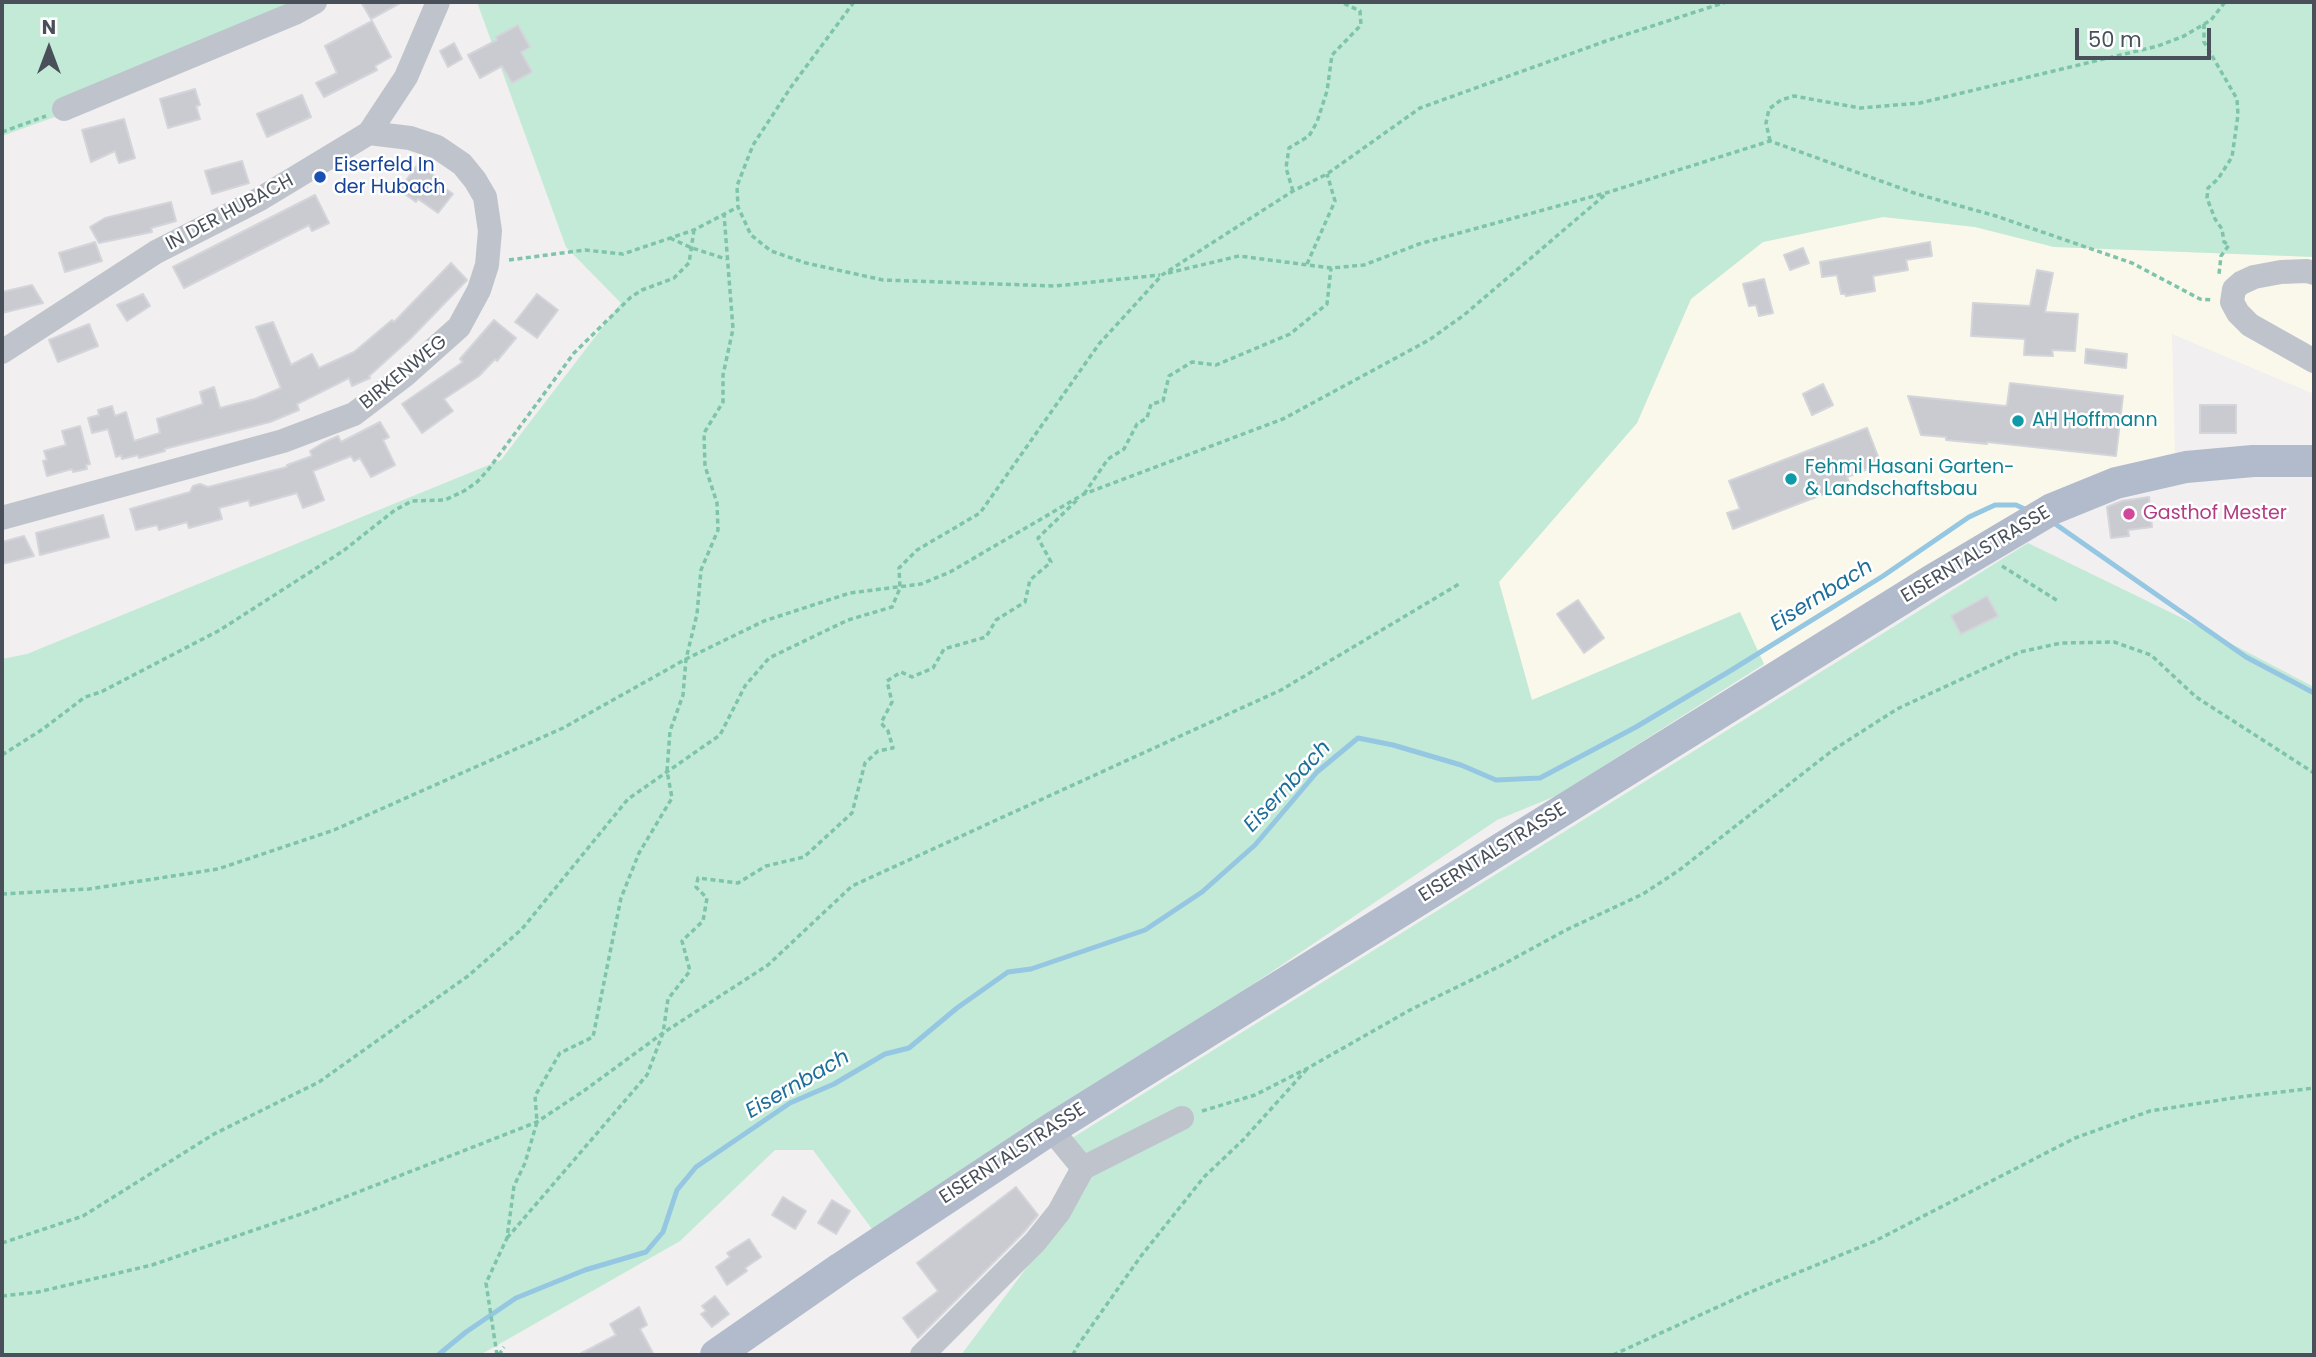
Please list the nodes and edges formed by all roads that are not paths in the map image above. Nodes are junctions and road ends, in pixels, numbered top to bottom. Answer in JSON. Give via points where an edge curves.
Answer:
{"nodes":[{"id":1,"x":316,"y":2,"type":"edge"},
{"id":2,"x":438,"y":2,"type":"edge"},
{"id":3,"x":64,"y":109,"type":"road end"},
{"id":4,"x":369,"y":133,"type":"junction"},
{"id":5,"x":2314,"y":273,"type":"edge"},
{"id":6,"x":2,"y":352,"type":"edge"},
{"id":7,"x":2314,"y":361,"type":"edge"},
{"id":8,"x":2314,"y":461,"type":"edge"},
{"id":9,"x":2,"y":518,"type":"edge"},
{"id":10,"x":1182,"y":1118,"type":"road end"},
{"id":11,"x":1051,"y":1129,"type":"junction"},
{"id":12,"x":1083,"y":1167,"type":"junction"},
{"id":13,"x":716,"y":1355,"type":"edge"},
{"id":14,"x":922,"y":1355,"type":"edge"}],
"edges":[{"from":1,"to":3,"type":"street"},
{"from":2,"to":4,"type":"street","name":"IN DER HUBACH","via":[[406,77]]},
{"from":4,"to":6,"type":"street","name":"IN DER HUBACH","via":[[260,199],[156,252]]},
{"from":4,"to":9,"type":"street","name":"BIRKENWEG","via":[[437,147],[462,164],[485,197],[487,265],[459,327],[354,414],[283,441]]},
{"from":5,"to":7,"type":"street","via":[[2253,277],[2234,289],[2232,302],[2250,325]]},
{"from":8,"to":11,"type":"main road","name":"EISERNTALSTRASSE","via":[[2186,467],[2116,483],[2040,516]]},
{"from":10,"to":12,"type":"street"},
{"from":11,"to":12,"type":"street"},
{"from":11,"to":13,"type":"main road","name":"EISERNTALSTRASSE"},
{"from":12,"to":14,"type":"street","via":[[1059,1212],[1035,1242]]}]}
